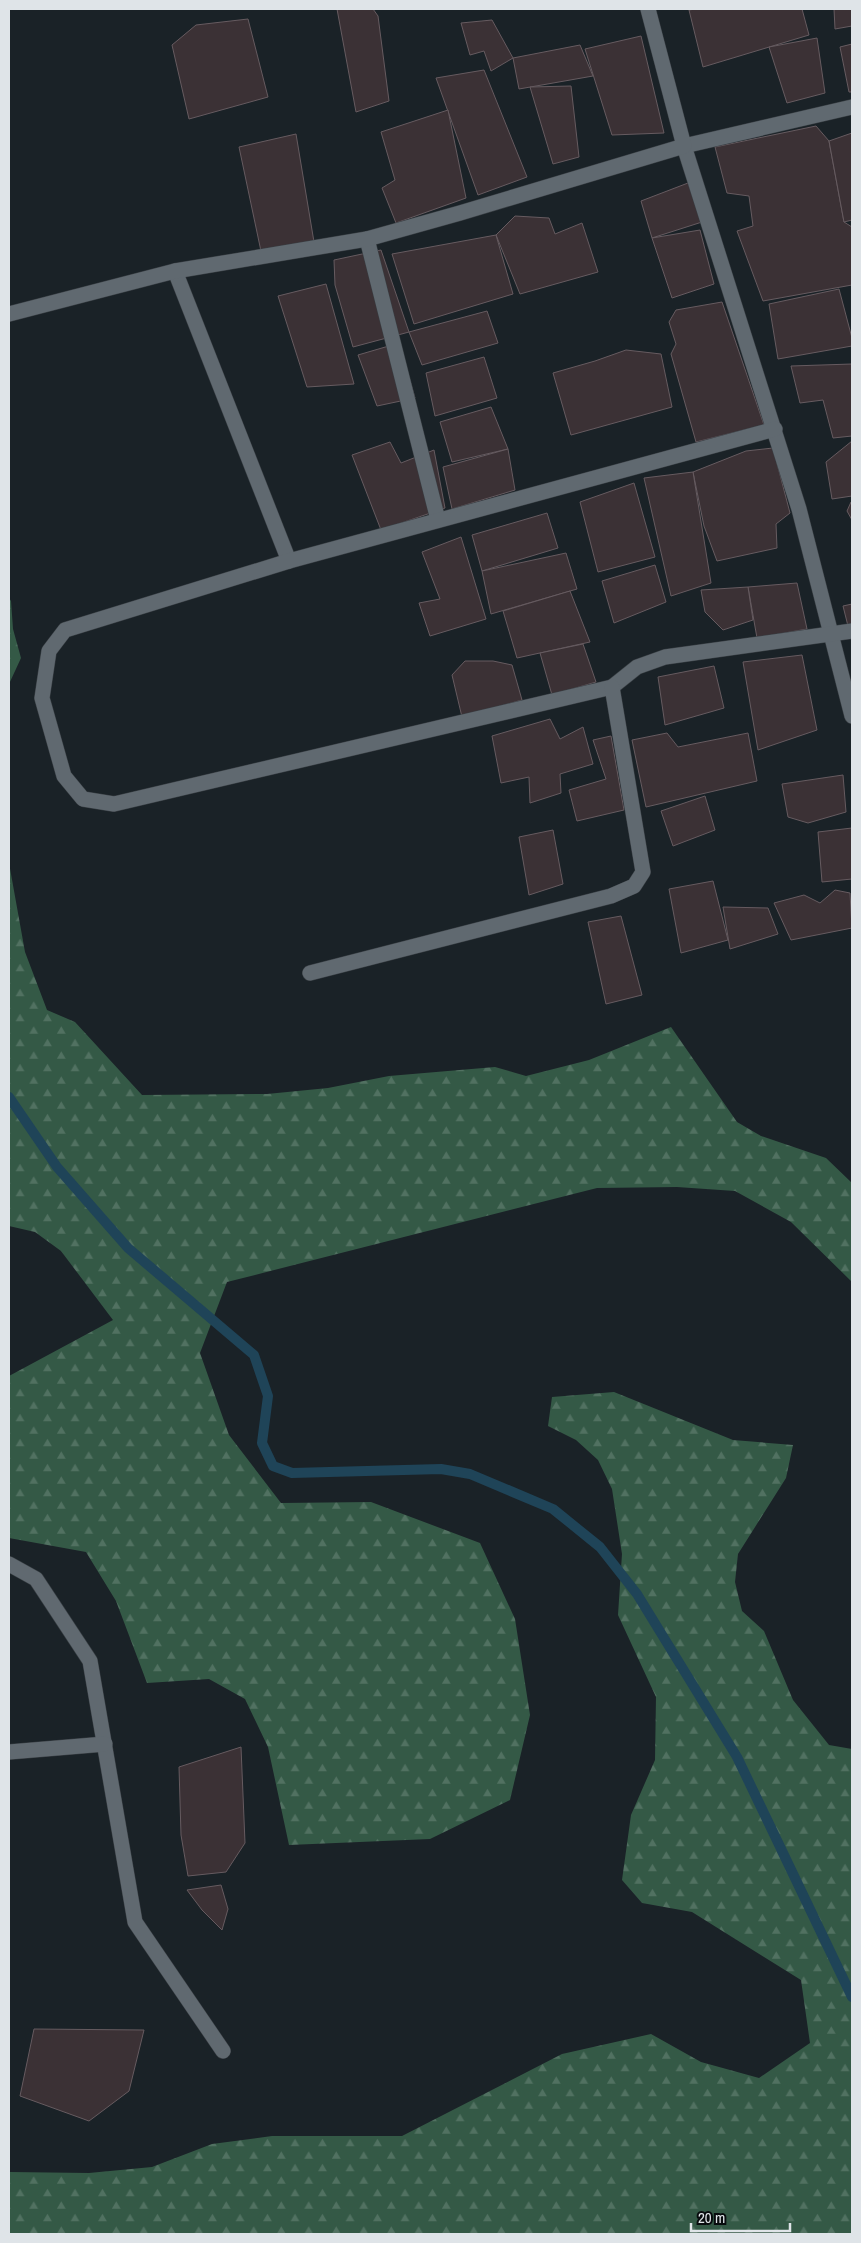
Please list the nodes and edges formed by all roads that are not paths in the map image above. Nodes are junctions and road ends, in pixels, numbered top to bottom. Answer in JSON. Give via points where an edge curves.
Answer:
{"nodes":[{"id":1,"x":648,"y":9,"type":"edge"},
{"id":2,"x":852,"y":107,"type":"edge"},
{"id":3,"x":684,"y":146,"type":"junction"},
{"id":4,"x":367,"y":239,"type":"junction"},
{"id":5,"x":175,"y":271,"type":"junction"},
{"id":6,"x":9,"y":314,"type":"edge"},
{"id":7,"x":775,"y":429,"type":"junction"},
{"id":8,"x":438,"y":520,"type":"junction"},
{"id":9,"x":289,"y":561,"type":"junction"},
{"id":10,"x":852,"y":631,"type":"edge"},
{"id":11,"x":831,"y":635,"type":"junction"},
{"id":12,"x":612,"y":687,"type":"junction"},
{"id":13,"x":852,"y":716,"type":"edge"},
{"id":14,"x":310,"y":973,"type":"dead end"},
{"id":15,"x":9,"y":1564,"type":"edge"},
{"id":16,"x":105,"y":1744,"type":"junction"},
{"id":17,"x":9,"y":1752,"type":"edge"},
{"id":18,"x":223,"y":2051,"type":"dead end"}],
"edges":[{"from":1,"to":3,"type":"street"},
{"from":2,"to":3,"type":"street"},
{"from":3,"to":4,"type":"street"},
{"from":3,"to":7,"type":"street"},
{"from":4,"to":5,"type":"street"},
{"from":4,"to":8,"type":"street"},
{"from":5,"to":6,"type":"street"},
{"from":5,"to":9,"type":"street"},
{"from":7,"to":8,"type":"street"},
{"from":7,"to":11,"type":"street"},
{"from":8,"to":9,"type":"street"},
{"from":9,"to":12,"type":"street","via":[[65,630],[49,651],[42,698],[64,776],[82,799],[114,804]]},
{"from":10,"to":11,"type":"street"},
{"from":11,"to":12,"type":"street","via":[[665,657],[638,667]]},
{"from":11,"to":13,"type":"street"},
{"from":12,"to":14,"type":"street","via":[[642,872],[634,886],[611,896]]},
{"from":15,"to":16,"type":"street","via":[[36,1579],[90,1661]]},
{"from":16,"to":17,"type":"street"},
{"from":16,"to":18,"type":"street","via":[[135,1922]]}]}
